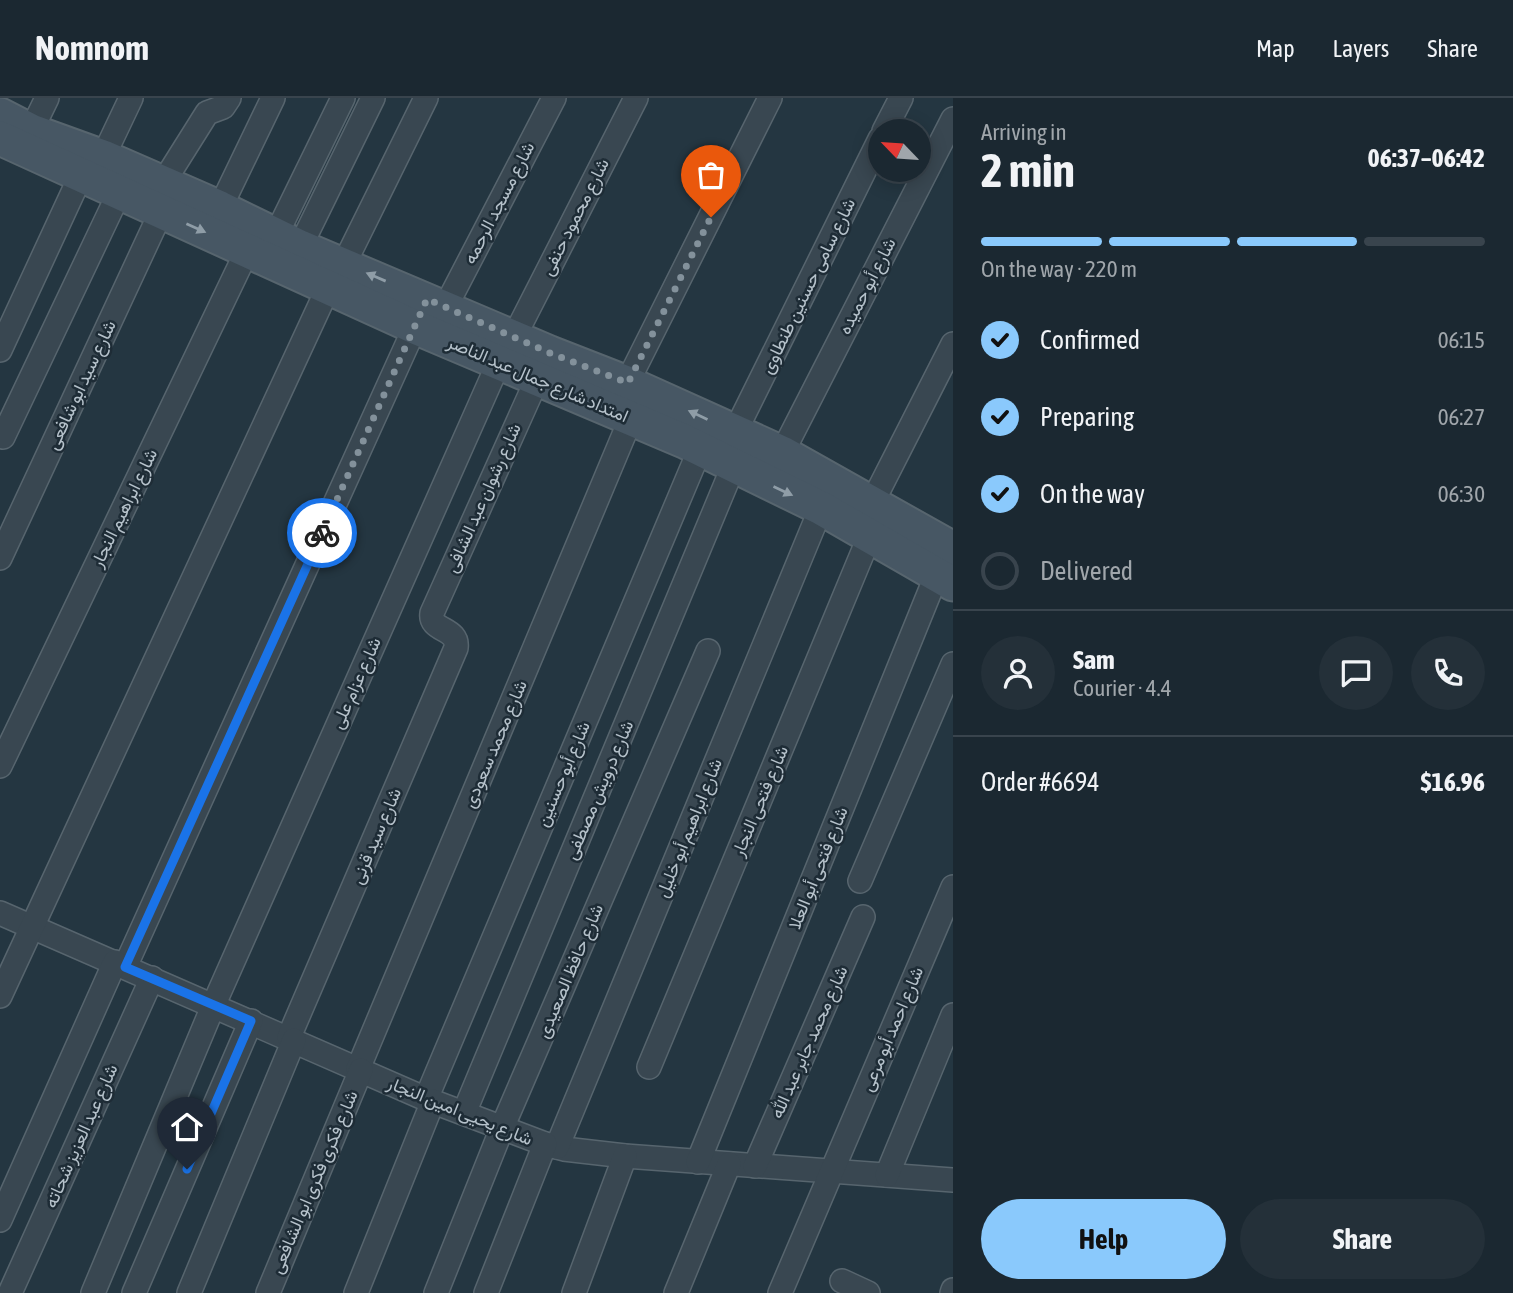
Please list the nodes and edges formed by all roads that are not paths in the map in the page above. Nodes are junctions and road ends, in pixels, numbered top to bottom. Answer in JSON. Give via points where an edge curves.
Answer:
{"nodes":[{"id":1,"x":47,"y":98,"type":"edge"},
{"id":2,"x":131,"y":98,"type":"edge"},
{"id":3,"x":229,"y":98,"type":"edge"},
{"id":4,"x":273,"y":98,"type":"edge"},
{"id":5,"x":342,"y":98,"type":"edge"},
{"id":6,"x":373,"y":98,"type":"edge"},
{"id":7,"x":426,"y":98,"type":"edge"},
{"id":8,"x":554,"y":98,"type":"edge"},
{"id":9,"x":636,"y":98,"type":"edge"},
{"id":10,"x":770,"y":98,"type":"edge"},
{"id":11,"x":901,"y":98,"type":"edge"},
{"id":12,"x":0,"y":115,"type":"edge"},
{"id":13,"x":890,"y":119,"type":"edge"},
{"id":14,"x":953,"y":119,"type":"edge"},
{"id":15,"x":16,"y":135,"type":"edge"},
{"id":16,"x":868,"y":163,"type":"edge"},
{"id":17,"x":92,"y":166,"type":"junction"},
{"id":18,"x":119,"y":193,"type":"junction"},
{"id":19,"x":162,"y":198,"type":"junction"},
{"id":20,"x":220,"y":208,"type":"junction"},
{"id":21,"x":288,"y":241,"type":"junction"},
{"id":22,"x":247,"y":251,"type":"junction"},
{"id":23,"x":336,"y":276,"type":"junction"},
{"id":24,"x":429,"y":311,"type":"junction"},
{"id":25,"x":953,"y":344,"type":"edge"},
{"id":26,"x":506,"y":349,"type":"junction"},
{"id":27,"x":0,"y":350,"type":"edge"},
{"id":28,"x":543,"y":366,"type":"junction"},
{"id":29,"x":628,"y":383,"type":"junction"},
{"id":30,"x":631,"y":418,"type":"junction"},
{"id":31,"x":735,"y":432,"type":"junction"},
{"id":32,"x":3,"y":438,"type":"dead end"},
{"id":33,"x":700,"y":449,"type":"junction"},
{"id":34,"x":782,"y":453,"type":"junction"},
{"id":35,"x":733,"y":467,"type":"junction"},
{"id":36,"x":821,"y":508,"type":"junction"},
{"id":37,"x":871,"y":519,"type":"junction"},
{"id":38,"x":0,"y":558,"type":"edge"},
{"id":39,"x":948,"y":569,"type":"edge"},
{"id":40,"x":452,"y":634,"type":"joint"},
{"id":41,"x":708,"y":651,"type":"dead end"},
{"id":42,"x":953,"y":664,"type":"edge"},
{"id":43,"x":0,"y":766,"type":"edge"},
{"id":44,"x":860,"y":881,"type":"dead end"},
{"id":45,"x":953,"y":887,"type":"edge"},
{"id":46,"x":0,"y":913,"type":"edge"},
{"id":47,"x":863,"y":917,"type":"dead end"},
{"id":48,"x":32,"y":927,"type":"junction"},
{"id":49,"x":120,"y":965,"type":"junction"},
{"id":50,"x":152,"y":978,"type":"junction"},
{"id":51,"x":0,"y":996,"type":"edge"},
{"id":52,"x":214,"y":1004,"type":"junction"},
{"id":53,"x":953,"y":1015,"type":"edge"},
{"id":54,"x":251,"y":1021,"type":"junction"},
{"id":55,"x":292,"y":1038,"type":"junction"},
{"id":56,"x":649,"y":1067,"type":"dead end"},
{"id":57,"x":360,"y":1070,"type":"junction"},
{"id":58,"x":430,"y":1100,"type":"junction"},
{"id":59,"x":464,"y":1113,"type":"junction"},
{"id":60,"x":502,"y":1128,"type":"junction"},
{"id":61,"x":551,"y":1146,"type":"junction"},
{"id":62,"x":625,"y":1156,"type":"junction"},
{"id":63,"x":698,"y":1162,"type":"junction"},
{"id":64,"x":729,"y":1164,"type":"junction"},
{"id":65,"x":755,"y":1166,"type":"junction"},
{"id":66,"x":831,"y":1171,"type":"junction"},
{"id":67,"x":887,"y":1175,"type":"junction"},
{"id":68,"x":953,"y":1180,"type":"edge"},
{"id":69,"x":0,"y":1220,"type":"edge"},
{"id":70,"x":842,"y":1281,"type":"dead end"},
{"id":71,"x":10,"y":1293,"type":"edge"},
{"id":72,"x":93,"y":1293,"type":"edge"},
{"id":73,"x":134,"y":1293,"type":"edge"},
{"id":74,"x":189,"y":1293,"type":"edge"},
{"id":75,"x":268,"y":1293,"type":"edge"},
{"id":76,"x":356,"y":1293,"type":"edge"},
{"id":77,"x":436,"y":1293,"type":"edge"},
{"id":78,"x":486,"y":1293,"type":"edge"},
{"id":79,"x":574,"y":1293,"type":"edge"},
{"id":80,"x":676,"y":1293,"type":"edge"},
{"id":81,"x":780,"y":1293,"type":"edge"},
{"id":82,"x":868,"y":1293,"type":"edge"}],
"edges":[{"from":1,"to":15,"type":"street"},
{"from":2,"to":17,"type":"street"},
{"from":3,"to":19,"type":"street","name":"شارع سيد ابو شافعى","via":[[223,107],[207,113]]},
{"from":4,"to":20,"type":"street"},
{"from":5,"to":21,"type":"street"},
{"from":6,"to":21,"type":"street"},
{"from":7,"to":23,"type":"street"},
{"from":8,"to":24,"type":"street","name":"شارع مسجد الرحمه"},
{"from":9,"to":26,"type":"street","name":"شارع محمود حنفى"},
{"from":10,"to":29,"type":"street"},
{"from":11,"to":13,"type":"street"},
{"from":12,"to":15,"type":"street","name":"امتداد شارع جمال عبد الناصر"},
{"from":14,"to":34,"type":"street","name":"شارع أبو حميده"},
{"from":15,"to":17,"type":"street","name":"امتداد شارع جمال عبد الناصر"},
{"from":16,"to":31,"type":"street","name":"شارع سامى حسنين طنطاوى"},
{"from":17,"to":18,"type":"street","name":"امتداد شارع جمال عبد الناصر"},
{"from":17,"to":19,"type":"street","name":"امتداد شارع جمال عبد الناصر"},
{"from":17,"to":27,"type":"street"},
{"from":18,"to":19,"type":"street","name":"امتداد شارع جمال عبد الناصر"},
{"from":18,"to":32,"type":"street"},
{"from":19,"to":20,"type":"street","name":"امتداد شارع جمال عبد الناصر"},
{"from":19,"to":22,"type":"street","name":"امتداد شارع جمال عبد الناصر","one_way":true},
{"from":19,"to":38,"type":"street","name":"شارع سيد ابو شافعى"},
{"from":20,"to":21,"type":"street","name":"امتداد شارع جمال عبد الناصر"},
{"from":21,"to":23,"type":"street","name":"امتداد شارع جمال عبد الناصر"},
{"from":22,"to":23,"type":"street","name":"امتداد شارع جمال عبد الناصر"},
{"from":22,"to":43,"type":"street","name":"شارع ابراهيم النجار"},
{"from":23,"to":24,"type":"street","name":"امتداد شارع جمال عبد الناصر"},
{"from":23,"to":48,"type":"street"},
{"from":24,"to":26,"type":"street","name":"امتداد شارع جمال عبد الناصر"},
{"from":24,"to":49,"type":"street","name":"شارع مسجد الرحمه"},
{"from":25,"to":37,"type":"street","name":"شارع فتحى النجار"},
{"from":26,"to":28,"type":"street","name":"امتداد شارع جمال عبد الناصر"},
{"from":26,"to":52,"type":"street","name":"شارع عزام على"},
{"from":28,"to":29,"type":"street","name":"امتداد شارع جمال عبد الناصر"},
{"from":28,"to":30,"type":"street","name":"امتداد شارع جمال عبد الناصر"},
{"from":28,"to":40,"type":"street","name":"شارع رشوان عبد الشافى","via":[[431,615],[433,624]]},
{"from":31,"to":29,"type":"street","name":"امتداد شارع جمال عبد الناصر","one_way":true},
{"from":30,"to":33,"type":"street","name":"امتداد شارع جمال عبد الناصر"},
{"from":30,"to":57,"type":"street","name":"شارع محمد سعودى"},
{"from":31,"to":34,"type":"street","name":"امتداد شارع جمال عبد الناصر"},
{"from":33,"to":35,"type":"street","name":"امتداد شارع جمال عبد الناصر"},
{"from":33,"to":58,"type":"street","name":"شارع أبو حسنين"},
{"from":34,"to":37,"type":"street","name":"امتداد شارع جمال عبد الناصر"},
{"from":35,"to":36,"type":"street","name":"امتداد شارع جمال عبد الناصر","one_way":true},
{"from":35,"to":59,"type":"street","name":"شارع درويش مصطفى"},
{"from":36,"to":37,"type":"street","name":"امتداد شارع جمال عبد الناصر"},
{"from":36,"to":61,"type":"street","name":"شارع ابراهيم أبو خليل"},
{"from":37,"to":39,"type":"street","name":"امتداد شارع جمال عبد الناصر"},
{"from":37,"to":56,"type":"street","name":"شارع فتحى النجار"},
{"from":39,"to":63,"type":"street","name":"شارع فتحى أبو العلا"},
{"from":40,"to":55,"type":"street","name":"شارع سيد قرنى","via":[[456,648]]},
{"from":41,"to":60,"type":"street","name":"شارع حافظ الصعيدى"},
{"from":42,"to":44,"type":"street"},
{"from":45,"to":66,"type":"street","name":"شارع احمد أبو مرعى"},
{"from":46,"to":48,"type":"street","name":"شارع يحيى امين النجار"},
{"from":47,"to":65,"type":"street","name":"شارع محمد جابر عبد الله"},
{"from":48,"to":49,"type":"street","name":"شارع يحيى امين النجار"},
{"from":48,"to":51,"type":"street"},
{"from":49,"to":50,"type":"street","name":"شارع يحيى امين النجار"},
{"from":49,"to":69,"type":"street","name":"شارع مسجد الرحمه"},
{"from":50,"to":52,"type":"street","name":"شارع يحيى امين النجار"},
{"from":50,"to":71,"type":"street","name":"شارع عبد العزيز شحاته"},
{"from":52,"to":54,"type":"street","name":"شارع يحيى امين النجار"},
{"from":52,"to":72,"type":"street","name":"شارع عزام على"},
{"from":53,"to":67,"type":"street"},
{"from":54,"to":55,"type":"street","name":"شارع يحيى امين النجار"},
{"from":54,"to":73,"type":"street"},
{"from":55,"to":57,"type":"street","name":"شارع يحيى امين النجار"},
{"from":55,"to":74,"type":"street","name":"شارع سيد قرنى"},
{"from":57,"to":58,"type":"street","name":"شارع يحيى امين النجار"},
{"from":57,"to":75,"type":"street","name":"شارع فكرى فكرى ابو الشافعى"},
{"from":58,"to":59,"type":"street","name":"شارع يحيى امين النجار"},
{"from":58,"to":76,"type":"street","name":"شارع أبو حسنين"},
{"from":59,"to":60,"type":"street","name":"شارع يحيى امين النجار"},
{"from":60,"to":61,"type":"street","name":"شارع يحيى امين النجار"},
{"from":60,"to":77,"type":"street","name":"شارع حافظ الصعيدى"},
{"from":61,"to":62,"type":"street","name":"شارع يحيى امين النجار"},
{"from":61,"to":78,"type":"street","name":"شارع ابراهيم أبو خليل"},
{"from":62,"to":63,"type":"street","name":"شارع يحيى امين النجار"},
{"from":62,"to":79,"type":"street"},
{"from":63,"to":64,"type":"street","name":"شارع يحيى امين النجار"},
{"from":64,"to":65,"type":"street","name":"شارع يحيى امين النجار"},
{"from":64,"to":80,"type":"street"},
{"from":65,"to":66,"type":"street","name":"شارع يحيى امين النجار"},
{"from":66,"to":67,"type":"street","name":"شارع يحيى امين النجار"},
{"from":66,"to":81,"type":"street","name":"شارع احمد أبو مرعى"},
{"from":67,"to":68,"type":"street","name":"شارع يحيى امين النجار"},
{"from":70,"to":82,"type":"street"}]}
